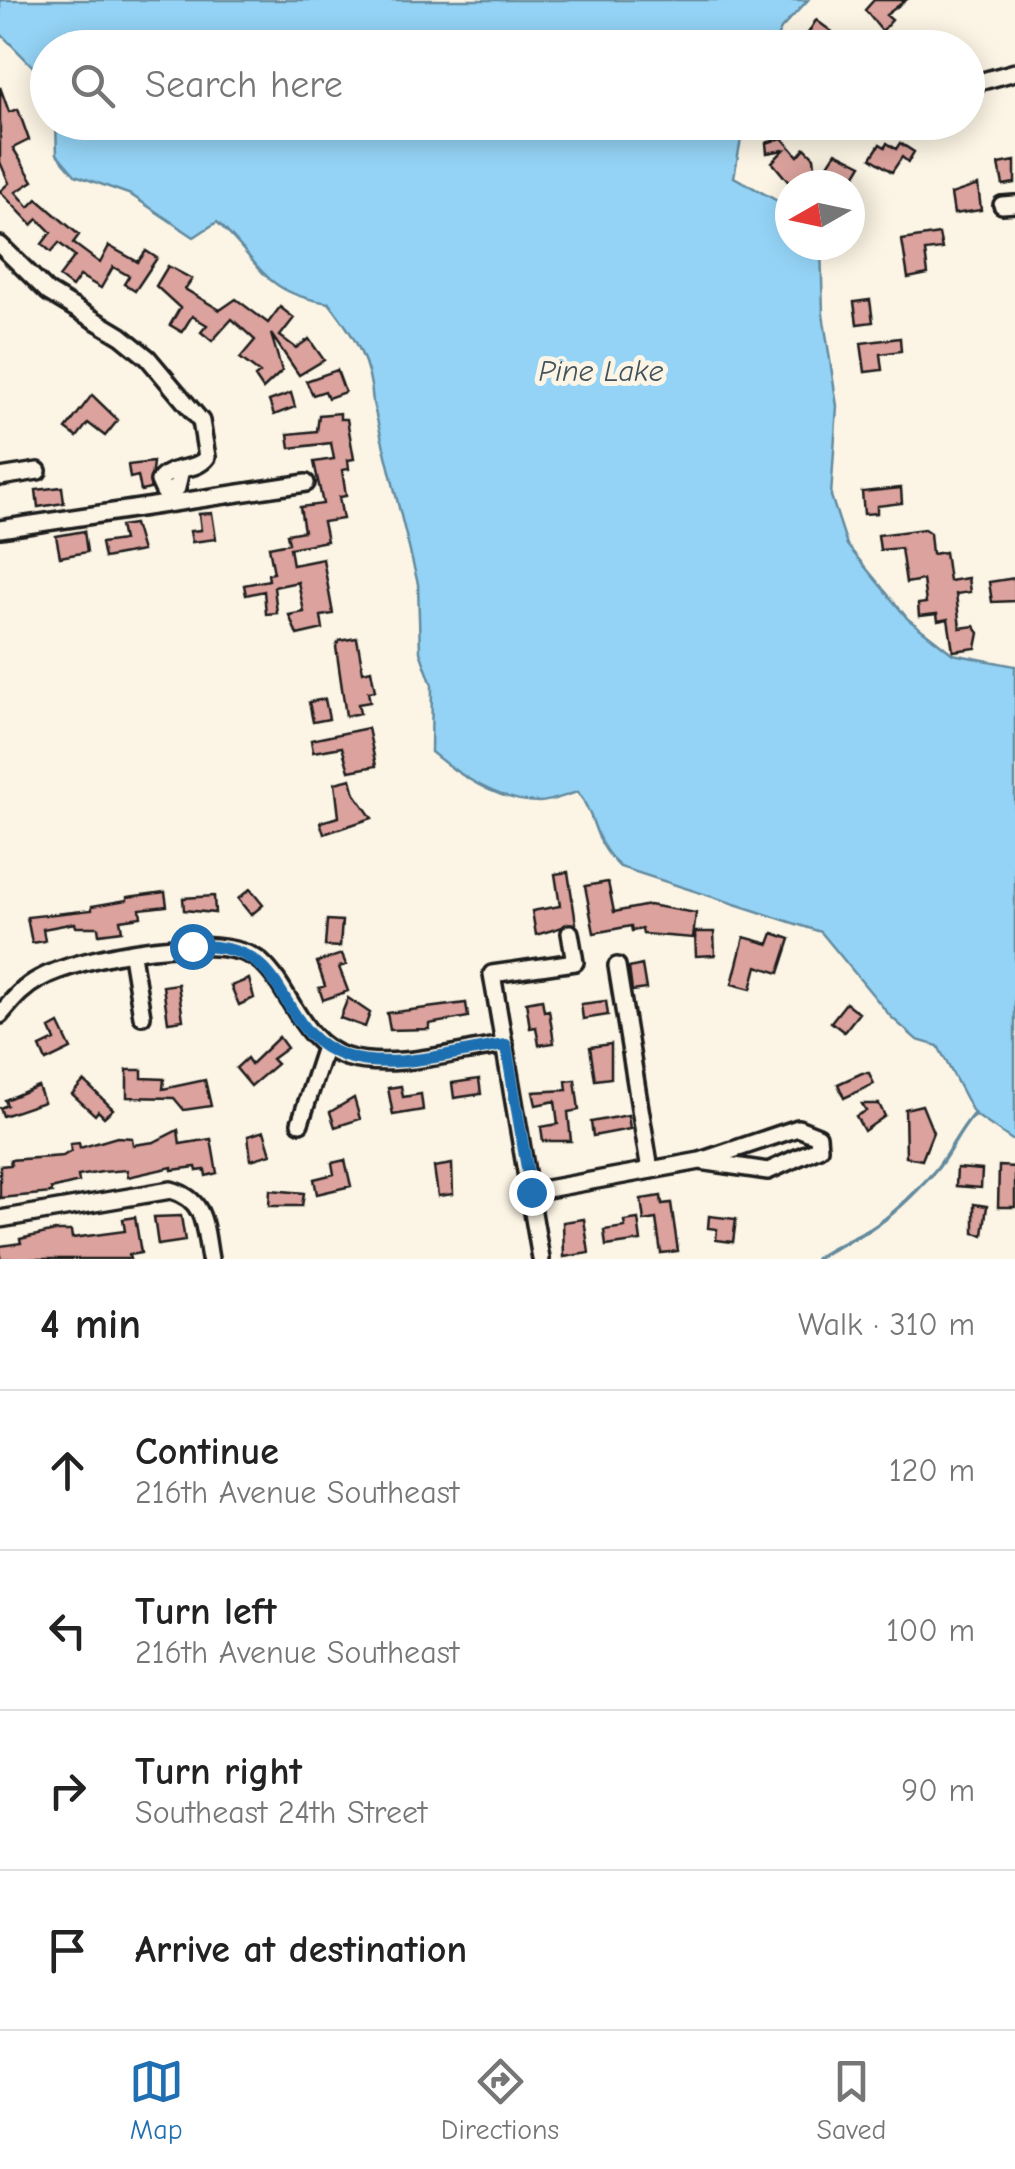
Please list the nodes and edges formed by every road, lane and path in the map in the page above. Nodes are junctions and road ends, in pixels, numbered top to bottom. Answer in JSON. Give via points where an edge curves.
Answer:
{"nodes":[{"id":1,"x":1015,"y":72,"type":"edge"},
{"id":2,"x":985,"y":80,"type":"edge"},
{"id":3,"x":0,"y":245,"type":"edge"},
{"id":4,"x":181,"y":469,"type":"dead end"},
{"id":5,"x":38,"y":471,"type":"dead end"},
{"id":6,"x":0,"y":477,"type":"edge"},
{"id":7,"x":306,"y":483,"type":"dead end"},
{"id":8,"x":0,"y":529,"type":"edge"},
{"id":9,"x":570,"y":933,"type":"dead end"},
{"id":10,"x":132,"y":954,"type":"junction"},
{"id":11,"x":617,"y":966,"type":"dead end"},
{"id":12,"x":0,"y":1016,"type":"edge"},
{"id":13,"x":142,"y":1016,"type":"dead end"},
{"id":14,"x":506,"y":1045,"type":"junction"},
{"id":15,"x":325,"y":1047,"type":"junction"},
{"id":16,"x":300,"y":1123,"type":"dead end"},
{"id":17,"x":700,"y":1161,"type":"junction"},
{"id":18,"x":650,"y":1170,"type":"junction"},
{"id":19,"x":531,"y":1192,"type":"junction"},
{"id":20,"x":0,"y":1219,"type":"edge"},
{"id":21,"x":210,"y":1258,"type":"edge"},
{"id":22,"x":541,"y":1259,"type":"edge"}],
"edges":[{"from":1,"to":2,"type":"street"},
{"from":3,"to":4,"type":"street","via":[[48,292],[133,344],[201,421],[208,457]]},
{"from":5,"to":6,"type":"street"},
{"from":7,"to":8,"type":"street"},
{"from":9,"to":14,"type":"street","via":[[575,962],[492,974]]},
{"from":10,"to":12,"type":"street","via":[[42,977]]},
{"from":10,"to":13,"type":"street"},
{"from":10,"to":15,"type":"street","via":[[208,945],[253,957]]},
{"from":11,"to":18,"type":"street"},
{"from":14,"to":15,"type":"street","via":[[379,1062]]},
{"from":14,"to":19,"type":"street"},
{"from":15,"to":16,"type":"street"},
{"from":17,"to":17,"type":"street","via":[[768,1171],[819,1148],[818,1136],[798,1128]]},
{"from":17,"to":18,"type":"street"},
{"from":18,"to":19,"type":"street"},
{"from":19,"to":22,"type":"street"},
{"from":20,"to":21,"type":"street","via":[[171,1190],[190,1196],[202,1210]]}]}
